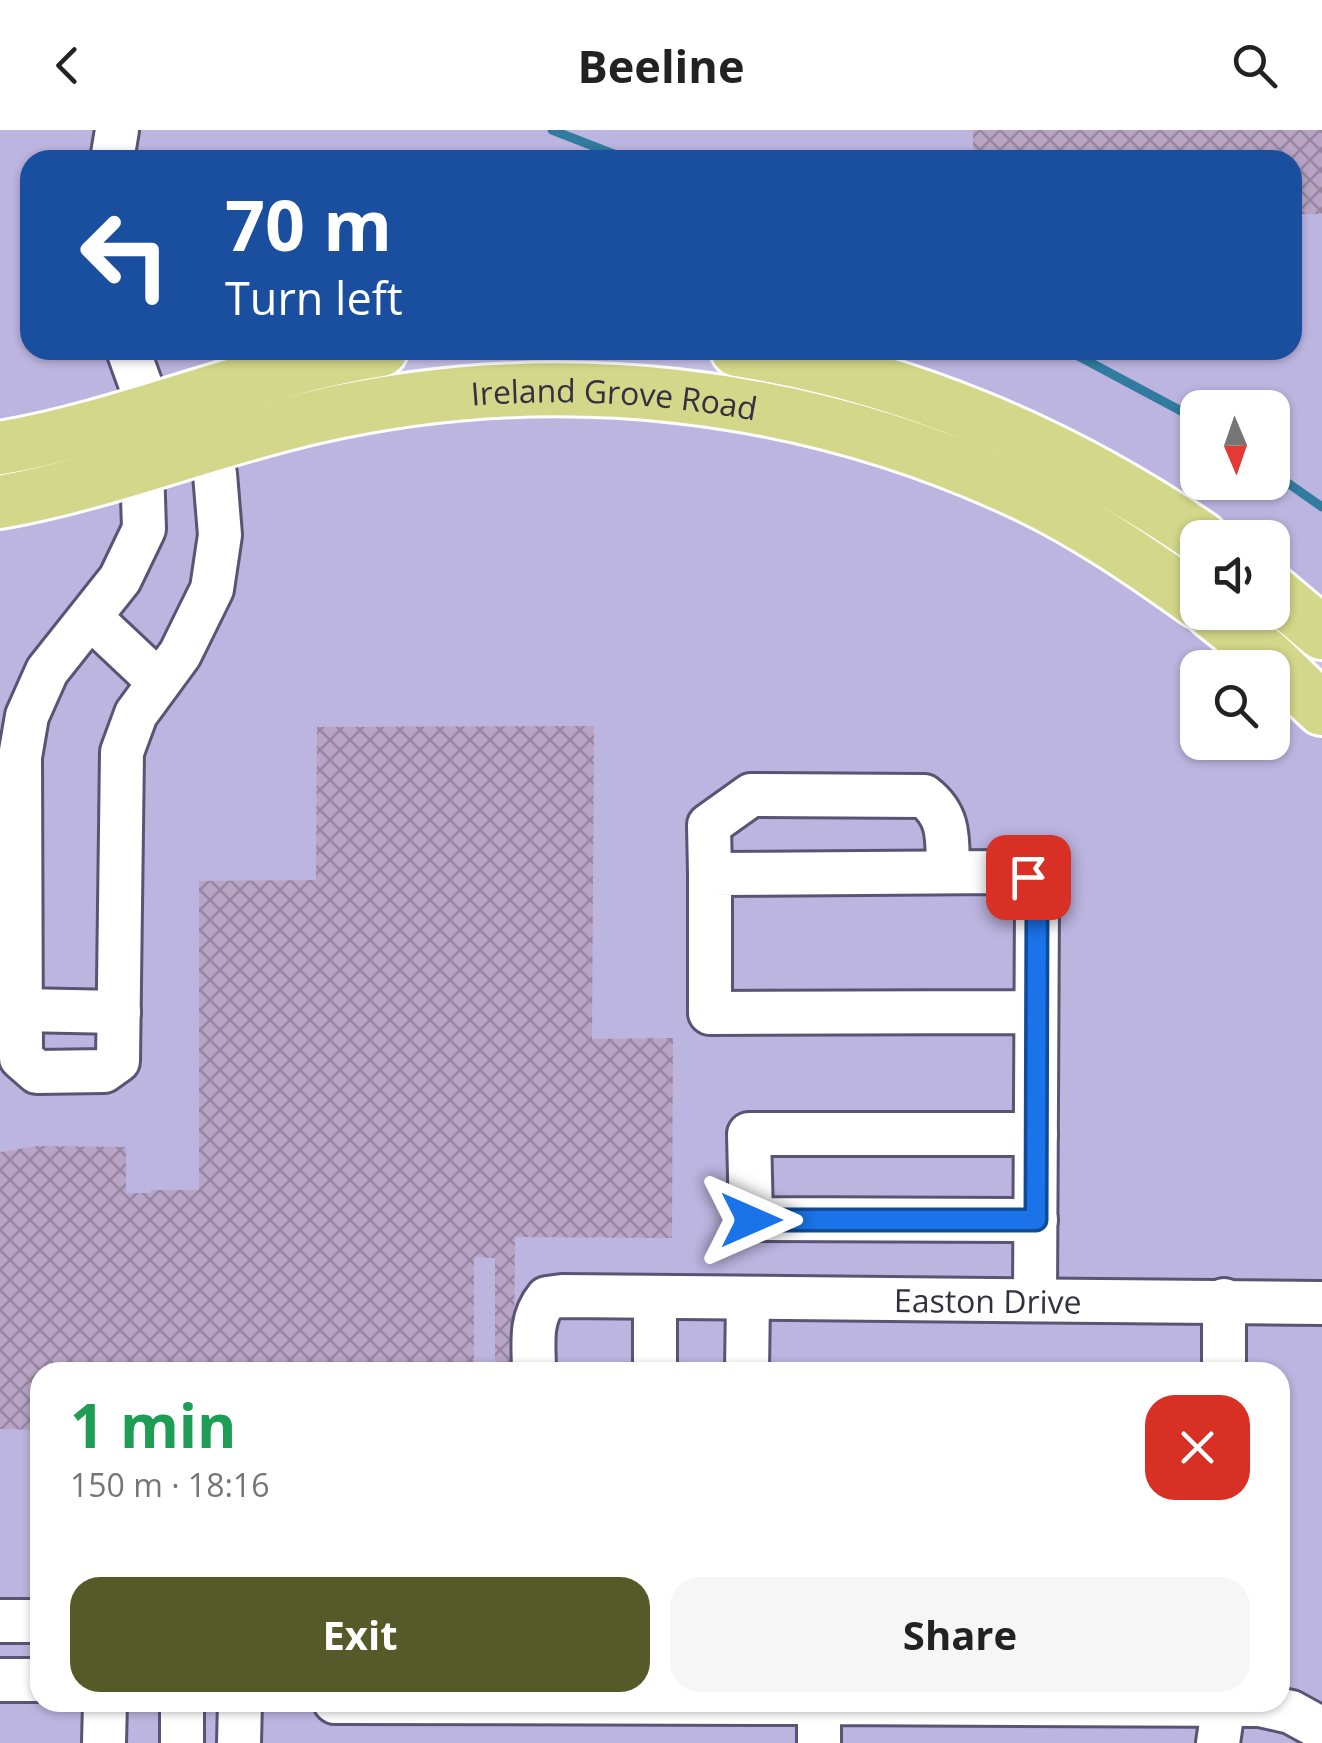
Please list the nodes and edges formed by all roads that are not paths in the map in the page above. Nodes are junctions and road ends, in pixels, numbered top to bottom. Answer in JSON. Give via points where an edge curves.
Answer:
{"nodes":[{"id":1,"x":132,"y":360,"type":"edge"},
{"id":2,"x":328,"y":360,"type":"edge"},
{"id":3,"x":794,"y":360,"type":"edge"},
{"id":4,"x":149,"y":408,"type":"junction"},
{"id":5,"x":0,"y":448,"type":"edge"},
{"id":6,"x":204,"y":449,"type":"junction"},
{"id":7,"x":142,"y":466,"type":"junction"},
{"id":8,"x":0,"y":502,"type":"edge"},
{"id":9,"x":1180,"y":525,"type":"edge"},
{"id":10,"x":1180,"y":589,"type":"edge"},
{"id":11,"x":1290,"y":606,"type":"edge"},
{"id":12,"x":90,"y":618,"type":"junction"},
{"id":13,"x":1234,"y":630,"type":"edge"},
{"id":14,"x":1322,"y":634,"type":"edge"},
{"id":15,"x":159,"y":682,"type":"junction"},
{"id":16,"x":1322,"y":708,"type":"edge"},
{"id":17,"x":948,"y":872,"type":"junction"},
{"id":18,"x":710,"y":874,"type":"junction"},
{"id":19,"x":21,"y":1010,"type":"junction"},
{"id":20,"x":119,"y":1012,"type":"junction"},
{"id":21,"x":1036,"y":1012,"type":"junction"},
{"id":22,"x":1036,"y":1134,"type":"junction"},
{"id":23,"x":1036,"y":1220,"type":"junction"},
{"id":24,"x":655,"y":1297,"type":"junction"},
{"id":25,"x":748,"y":1298,"type":"junction"},
{"id":26,"x":1035,"y":1299,"type":"junction"},
{"id":27,"x":1224,"y":1300,"type":"junction"},
{"id":28,"x":1322,"y":1303,"type":"edge"},
{"id":29,"x":534,"y":1362,"type":"edge"},
{"id":30,"x":655,"y":1362,"type":"edge"},
{"id":31,"x":747,"y":1362,"type":"edge"},
{"id":32,"x":1224,"y":1362,"type":"edge"},
{"id":33,"x":30,"y":1621,"type":"edge"},
{"id":34,"x":0,"y":1622,"type":"edge"},
{"id":35,"x":0,"y":1680,"type":"edge"},
{"id":36,"x":30,"y":1680,"type":"edge"},
{"id":37,"x":104,"y":1712,"type":"edge"},
{"id":38,"x":182,"y":1712,"type":"edge"},
{"id":39,"x":240,"y":1712,"type":"edge"},
{"id":40,"x":820,"y":1712,"type":"edge"},
{"id":41,"x":1078,"y":1712,"type":"edge"},
{"id":42,"x":1247,"y":1712,"type":"edge"},
{"id":43,"x":1288,"y":1712,"type":"edge"},
{"id":44,"x":1222,"y":1717,"type":"edge"},
{"id":45,"x":1322,"y":1729,"type":"edge"},
{"id":46,"x":104,"y":1743,"type":"edge"},
{"id":47,"x":182,"y":1743,"type":"edge"},
{"id":48,"x":240,"y":1743,"type":"edge"},
{"id":49,"x":819,"y":1743,"type":"edge"}],
"edges":[{"from":1,"to":4,"type":"street"},
{"from":2,"to":4,"type":"main road"},
{"from":3,"to":9,"type":"main road","name":"Ireland Grove Road","via":[[965,411],[1074,460]]},
{"from":4,"to":5,"type":"main road"},
{"from":4,"to":6,"type":"street"},
{"from":4,"to":7,"type":"street"},
{"from":6,"to":7,"type":"main road","name":"Ireland Grove Road"},
{"from":6,"to":10,"type":"main road","name":"Ireland Grove Road","via":[[314,416],[499,390],[614,390],[752,405],[851,428],[1023,494]]},
{"from":6,"to":15,"type":"street","via":[[215,474],[220,535],[212,589]]},
{"from":7,"to":8,"type":"main road","name":"Ireland Grove Road"},
{"from":7,"to":12,"type":"street","via":[[144,529],[120,579]]},
{"from":11,"to":14,"type":"main road"},
{"from":12,"to":15,"type":"street"},
{"from":12,"to":19,"type":"street","via":[[47,671],[27,716],[20,757]]},
{"from":13,"to":16,"type":"main road"},
{"from":15,"to":20,"type":"street","via":[[136,714],[122,752]]},
{"from":17,"to":18,"type":"street"},
{"from":17,"to":18,"type":"street","via":[[946,826],[924,796],[751,795],[708,824]]},
{"from":17,"to":21,"type":"street","via":[[1028,877],[1037,902]]},
{"from":18,"to":21,"type":"street","via":[[710,1013]]},
{"from":19,"to":20,"type":"street"},
{"from":19,"to":20,"type":"street","via":[[21,1058],[37,1072],[104,1071],[118,1061]]},
{"from":21,"to":22,"type":"street"},
{"from":22,"to":23,"type":"street"},
{"from":22,"to":23,"type":"street","via":[[749,1134],[751,1220]]},
{"from":23,"to":26,"type":"street"},
{"from":24,"to":25,"type":"street","name":"Easton Drive"},
{"from":24,"to":29,"type":"street","name":"Easton Drive","via":[[547,1298],[534,1324]]},
{"from":24,"to":30,"type":"street"},
{"from":25,"to":26,"type":"street","name":"Easton Drive"},
{"from":25,"to":31,"type":"street"},
{"from":26,"to":27,"type":"street","name":"Easton Drive"},
{"from":27,"to":28,"type":"street","name":"Easton Drive"},
{"from":27,"to":32,"type":"street"},
{"from":33,"to":34,"type":"street"},
{"from":35,"to":36,"type":"street"},
{"from":37,"to":46,"type":"street"},
{"from":38,"to":47,"type":"street"},
{"from":39,"to":48,"type":"street"},
{"from":40,"to":49,"type":"street"},
{"from":41,"to":44,"type":"street"},
{"from":42,"to":44,"type":"street"},
{"from":43,"to":45,"type":"street"}]}
